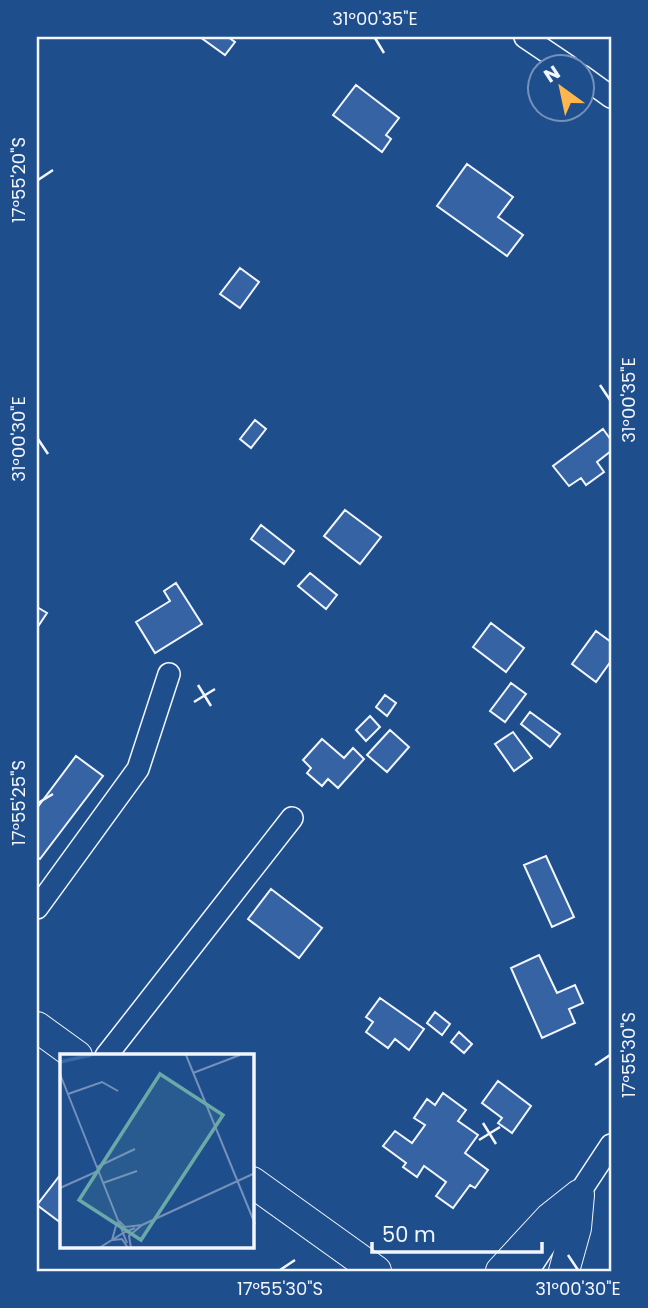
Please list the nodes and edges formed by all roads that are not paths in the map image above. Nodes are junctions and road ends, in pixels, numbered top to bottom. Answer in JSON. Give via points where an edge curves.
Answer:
{"nodes":[{"id":1,"x":525,"y":37,"type":"edge"},
{"id":2,"x":547,"y":52,"type":"edge"},
{"id":3,"x":596,"y":86,"type":"edge"},
{"id":4,"x":611,"y":97,"type":"edge"},
{"id":5,"x":169,"y":674,"type":"dead end"},
{"id":6,"x":292,"y":818,"type":"dead end"},
{"id":7,"x":37,"y":908,"type":"edge"},
{"id":8,"x":37,"y":1027,"type":"edge"},
{"id":9,"x":74,"y":1054,"type":"edge"},
{"id":10,"x":108,"y":1054,"type":"edge"},
{"id":11,"x":611,"y":1145,"type":"edge"},
{"id":12,"x":254,"y":1183,"type":"edge"},
{"id":13,"x":579,"y":1195,"type":"junction"},
{"id":14,"x":376,"y":1271,"type":"edge"},
{"id":15,"x":501,"y":1271,"type":"edge"},
{"id":16,"x":528,"y":1271,"type":"edge"},
{"id":17,"x":564,"y":1271,"type":"edge"}],
"edges":[{"from":1,"to":2,"type":"street"},
{"from":3,"to":4,"type":"street"},
{"from":5,"to":7,"type":"street","via":[[138,769]]},
{"from":6,"to":10,"type":"street"},
{"from":8,"to":9,"type":"main road"},
{"from":11,"to":13,"type":"street"},
{"from":12,"to":14,"type":"main road"},
{"from":13,"to":15,"type":"main road","via":[[550,1218]]},
{"from":13,"to":16,"type":"street"},
{"from":13,"to":17,"type":"main road"}]}
